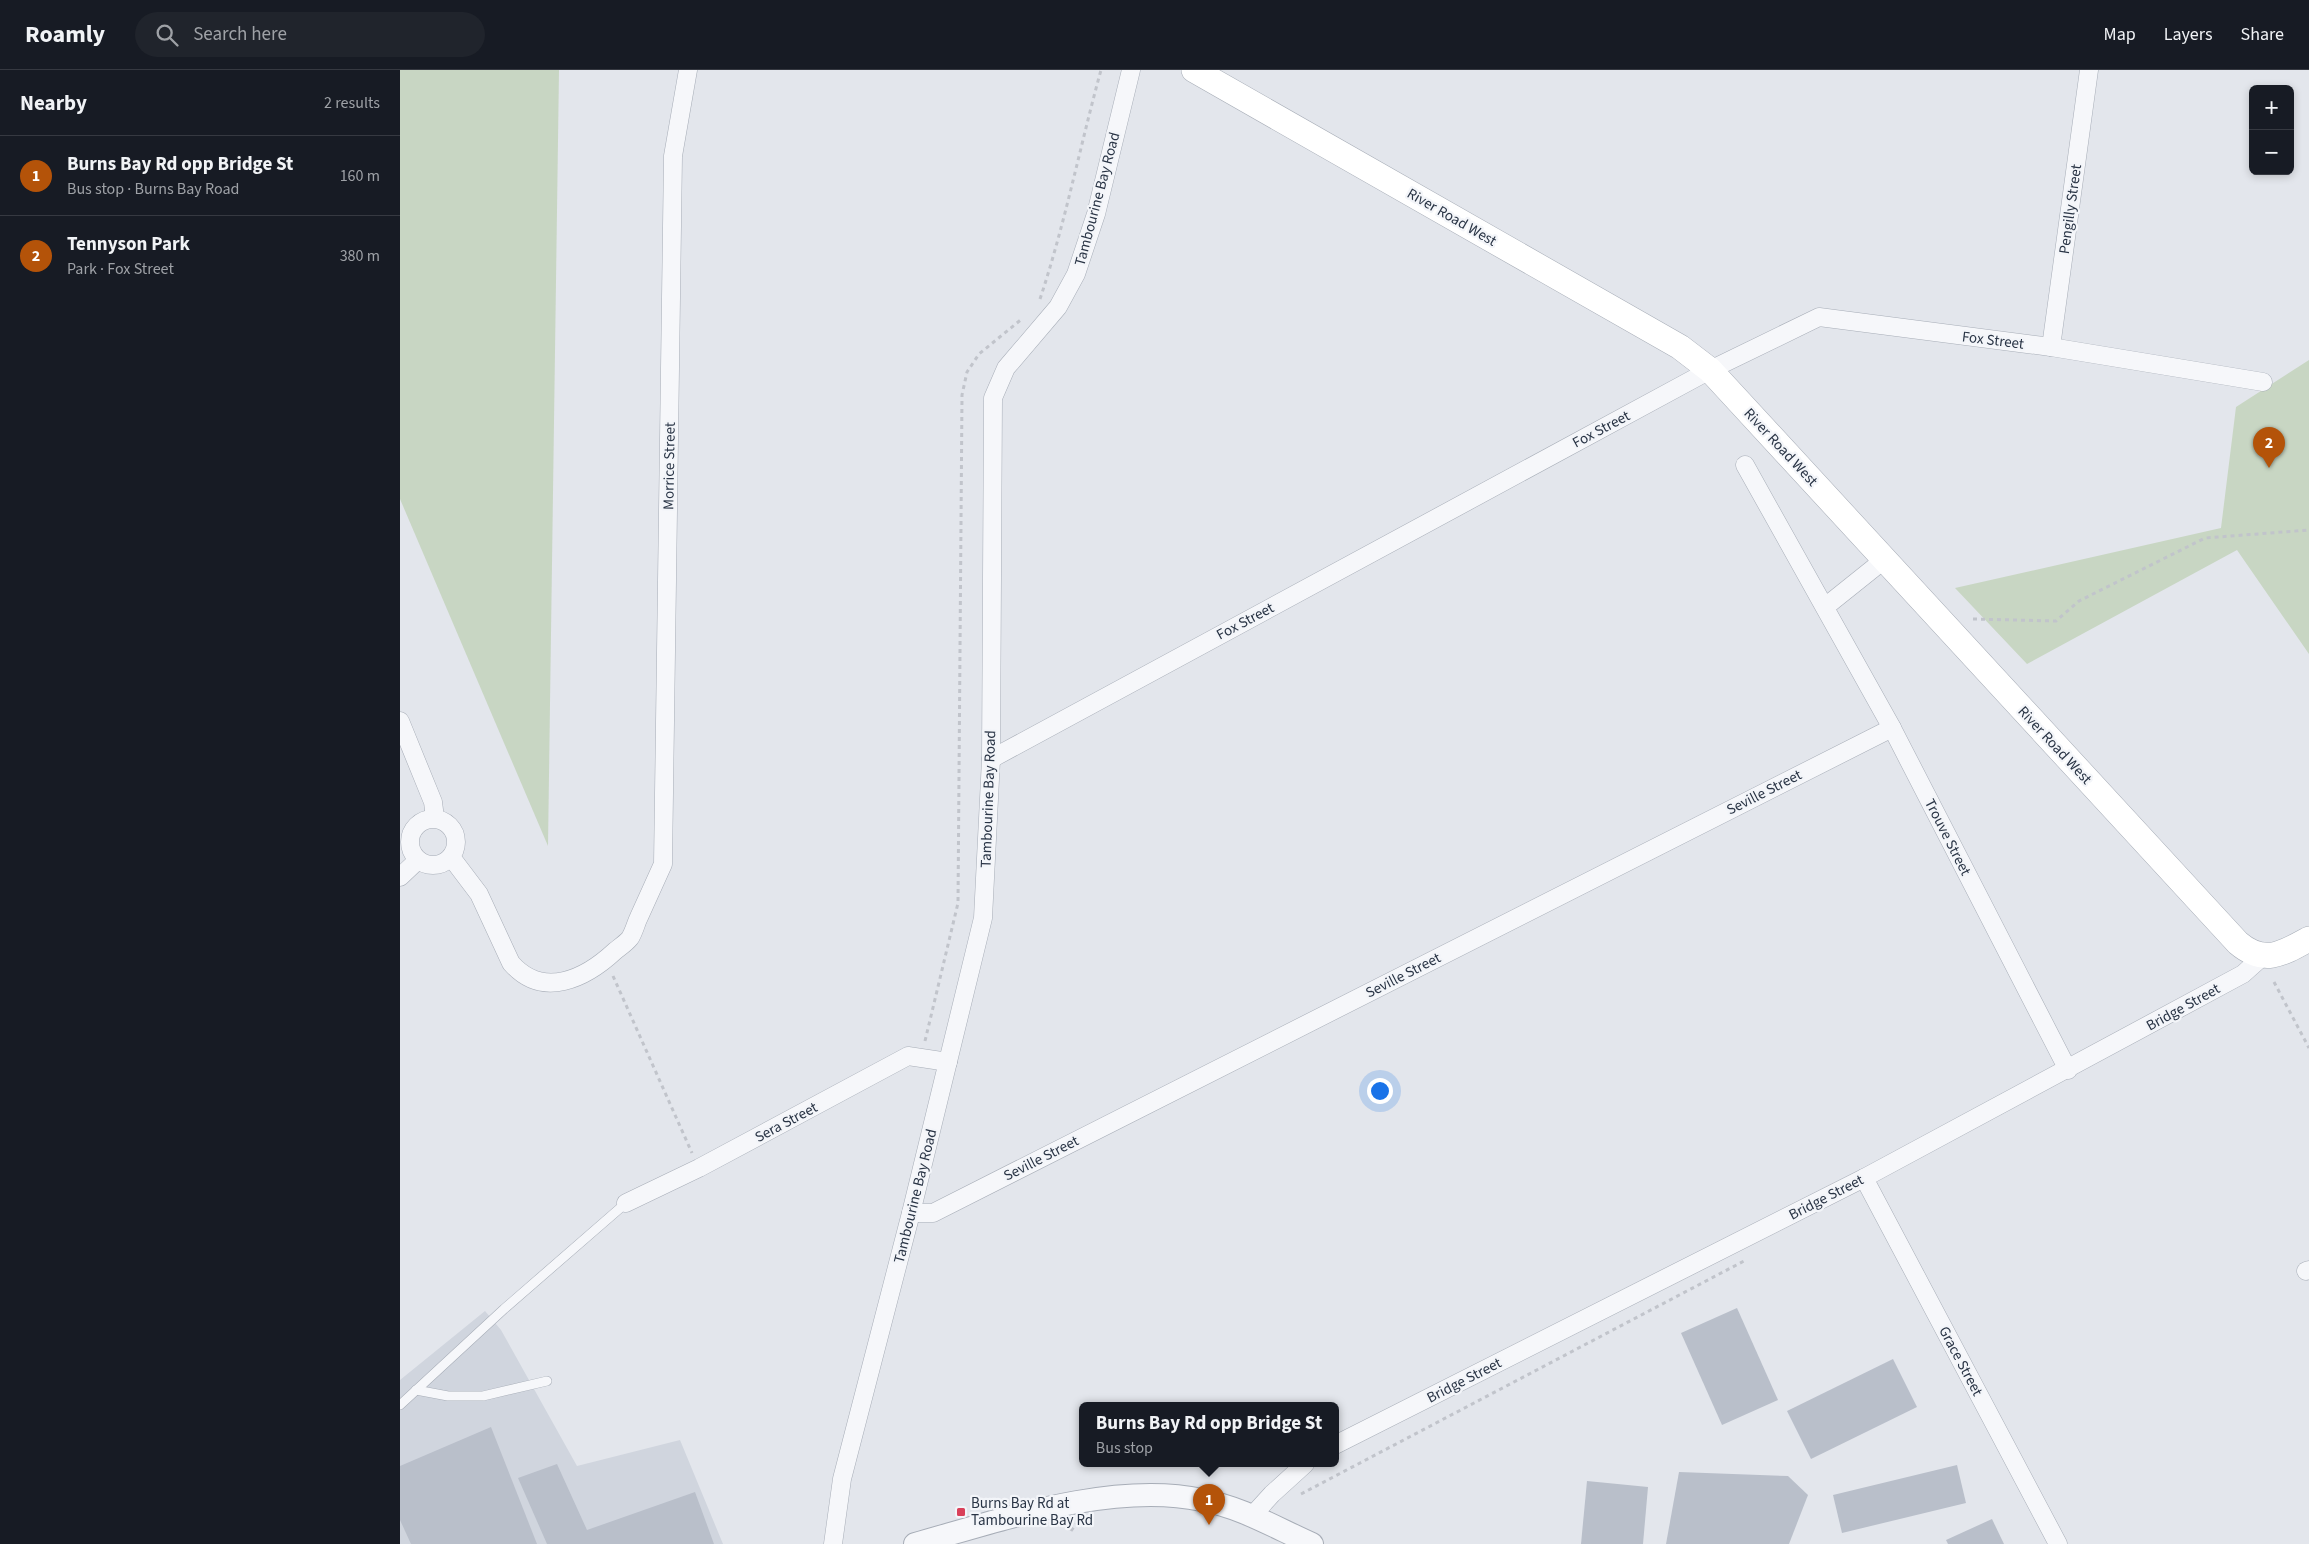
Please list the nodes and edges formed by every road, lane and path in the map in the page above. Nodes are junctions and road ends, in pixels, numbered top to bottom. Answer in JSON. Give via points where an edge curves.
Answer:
{"nodes":[{"id":1,"x":688,"y":70,"type":"edge"},
{"id":2,"x":1131,"y":70,"type":"edge"},
{"id":3,"x":1194,"y":70,"type":"edge"},
{"id":4,"x":2090,"y":70,"type":"edge"},
{"id":5,"x":2051,"y":347,"type":"junction"},
{"id":6,"x":1710,"y":370,"type":"junction"},
{"id":7,"x":2263,"y":382,"type":"dead end"},
{"id":8,"x":1745,"y":464,"type":"dead end"},
{"id":9,"x":2309,"y":530,"type":"edge"},
{"id":10,"x":1885,"y":559,"type":"junction"},
{"id":11,"x":1825,"y":607,"type":"junction"},
{"id":12,"x":1973,"y":619,"type":"dead end"},
{"id":13,"x":400,"y":721,"type":"edge"},
{"id":14,"x":1892,"y":728,"type":"junction"},
{"id":15,"x":991,"y":759,"type":"junction"},
{"id":16,"x":435,"y":818,"type":"junction"},
{"id":17,"x":451,"y":857,"type":"junction"},
{"id":18,"x":418,"y":860,"type":"junction"},
{"id":19,"x":400,"y":877,"type":"edge"},
{"id":20,"x":2309,"y":940,"type":"edge"},
{"id":21,"x":2262,"y":957,"type":"junction"},
{"id":22,"x":606,"y":959,"type":"junction"},
{"id":23,"x":2274,"y":982,"type":"dead end"},
{"id":24,"x":2309,"y":1048,"type":"edge"},
{"id":25,"x":948,"y":1062,"type":"junction"},
{"id":26,"x":2068,"y":1070,"type":"junction"},
{"id":27,"x":699,"y":1168,"type":"junction"},
{"id":28,"x":1864,"y":1178,"type":"junction"},
{"id":29,"x":626,"y":1203,"type":"joint"},
{"id":30,"x":912,"y":1213,"type":"junction"},
{"id":31,"x":1746,"y":1260,"type":"dead end"},
{"id":32,"x":547,"y":1381,"type":"dead end"},
{"id":33,"x":416,"y":1390,"type":"junction"},
{"id":34,"x":400,"y":1405,"type":"edge"},
{"id":35,"x":1339,"y":1443,"type":"edge"},
{"id":36,"x":1302,"y":1467,"type":"edge"},
{"id":37,"x":1296,"y":1496,"type":"dead end"},
{"id":38,"x":1252,"y":1516,"type":"junction"},
{"id":39,"x":833,"y":1544,"type":"edge"},
{"id":40,"x":915,"y":1544,"type":"edge"},
{"id":41,"x":1312,"y":1544,"type":"edge"},
{"id":42,"x":2058,"y":1544,"type":"edge"}],
"edges":[{"from":1,"to":22,"type":"street","name":"Morrice Street","via":[[673,156],[663,864],[630,937]]},
{"from":2,"to":15,"type":"street","name":"Tambourine Bay Road","via":[[1096,214],[1076,274],[1058,307],[1006,368],[993,398]]},
{"from":3,"to":6,"type":"main road","name":"River Road West","via":[[1680,347]]},
{"from":4,"to":5,"type":"street","name":"Pengilly Street"},
{"from":5,"to":6,"type":"street","name":"Fox Street","via":[[1819,317]]},
{"from":5,"to":7,"type":"street","name":"Fox Street"},
{"from":6,"to":10,"type":"main road","name":"River Road West"},
{"from":6,"to":15,"type":"street","name":"Fox Street"},
{"from":8,"to":11,"type":"street","name":"Trouve Street"},
{"from":9,"to":12,"type":"path","via":[[2205,538],[2079,601],[2056,621]]},
{"from":10,"to":11,"type":"street"},
{"from":10,"to":21,"type":"main road","name":"River Road West","via":[[2238,943],[2248,952]]},
{"from":11,"to":14,"type":"street","name":"Trouve Street"},
{"from":13,"to":16,"type":"street","via":[[433,802]]},
{"from":14,"to":26,"type":"street","name":"Trouve Street"},
{"from":14,"to":30,"type":"street","name":"Seville Street","via":[[933,1213]]},
{"from":15,"to":25,"type":"street","name":"Tambourine Bay Road","via":[[983,918]]},
{"from":16,"to":17,"type":"street","via":[[453,830],[457,844]]},
{"from":16,"to":18,"type":"street","via":[[421,822],[412,833],[410,847]]},
{"from":17,"to":18,"type":"street","via":[[438,865],[427,865]]},
{"from":17,"to":22,"type":"street","via":[[479,894],[511,963],[518,971],[543,983],[561,982],[572,980]]},
{"from":18,"to":19,"type":"street"},
{"from":20,"to":21,"type":"main road","name":"Bridge Street","via":[[2278,954]]},
{"from":21,"to":26,"type":"street","name":"Bridge Street","via":[[2243,974]]},
{"from":22,"to":27,"type":"path"},
{"from":23,"to":24,"type":"path"},
{"from":25,"to":27,"type":"street","name":"Sera Street","via":[[908,1056]]},
{"from":25,"to":30,"type":"street","name":"Tambourine Bay Road"},
{"from":26,"to":28,"type":"street","name":"Bridge Street"},
{"from":27,"to":29,"type":"street","name":"Sera Street"},
{"from":28,"to":35,"type":"street","name":"Bridge Street"},
{"from":28,"to":42,"type":"street","name":"Grace Street"},
{"from":29,"to":33,"type":"lane","via":[[504,1308]]},
{"from":30,"to":39,"type":"street","name":"Tambourine Bay Road","via":[[842,1478]]},
{"from":31,"to":37,"type":"path"},
{"from":32,"to":33,"type":"lane","via":[[483,1396],[448,1396]]},
{"from":33,"to":34,"type":"lane"},
{"from":36,"to":38,"type":"street"},
{"from":38,"to":40,"type":"street","via":[[1202,1499],[1122,1495],[1070,1504]]},
{"from":38,"to":41,"type":"street"}]}
